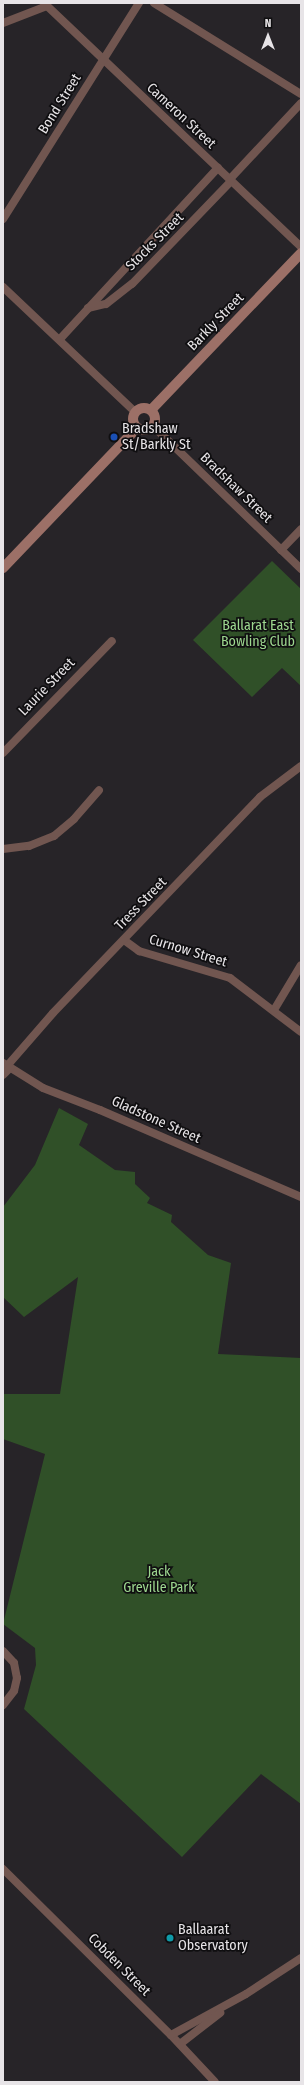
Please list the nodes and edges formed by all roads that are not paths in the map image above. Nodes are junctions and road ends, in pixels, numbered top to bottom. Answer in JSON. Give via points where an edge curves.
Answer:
{"nodes":[{"id":1,"x":139,"y":3,"type":"edge"},
{"id":2,"x":154,"y":3,"type":"edge"},
{"id":3,"x":45,"y":4,"type":"edge"},
{"id":4,"x":3,"y":23,"type":"edge"},
{"id":5,"x":102,"y":61,"type":"junction"},
{"id":6,"x":301,"y":94,"type":"edge"},
{"id":7,"x":301,"y":103,"type":"edge"},
{"id":8,"x":218,"y":168,"type":"junction"},
{"id":9,"x":231,"y":180,"type":"junction"},
{"id":10,"x":3,"y":219,"type":"edge"},
{"id":11,"x":301,"y":247,"type":"edge"},
{"id":12,"x":301,"y":253,"type":"edge"},
{"id":13,"x":3,"y":287,"type":"edge"},
{"id":14,"x":88,"y":308,"type":"junction"},
{"id":15,"x":60,"y":339,"type":"junction"},
{"id":16,"x":152,"y":410,"type":"junction"},
{"id":17,"x":135,"y":412,"type":"junction"},
{"id":18,"x":153,"y":426,"type":"junction"},
{"id":19,"x":136,"y":428,"type":"junction"},
{"id":20,"x":301,"y":529,"type":"edge"},
{"id":21,"x":281,"y":550,"type":"junction"},
{"id":22,"x":3,"y":568,"type":"edge"},
{"id":23,"x":301,"y":569,"type":"edge"},
{"id":24,"x":112,"y":641,"type":"dead end"},
{"id":25,"x":3,"y":753,"type":"edge"},
{"id":26,"x":301,"y":766,"type":"edge"},
{"id":27,"x":99,"y":790,"type":"dead end"},
{"id":28,"x":3,"y":849,"type":"edge"},
{"id":29,"x":124,"y":940,"type":"junction"},
{"id":30,"x":301,"y":965,"type":"edge"},
{"id":31,"x":274,"y":1010,"type":"junction"},
{"id":32,"x":301,"y":1032,"type":"edge"},
{"id":33,"x":6,"y":1066,"type":"edge"},
{"id":34,"x":3,"y":1076,"type":"edge"},
{"id":35,"x":301,"y":1197,"type":"edge"},
{"id":36,"x":3,"y":1651,"type":"edge"},
{"id":37,"x":3,"y":1705,"type":"edge"},
{"id":38,"x":3,"y":1869,"type":"edge"},
{"id":39,"x":301,"y":1958,"type":"edge"},
{"id":40,"x":246,"y":1994,"type":"junction"},
{"id":41,"x":171,"y":2035,"type":"junction"},
{"id":42,"x":180,"y":2044,"type":"junction"},
{"id":43,"x":215,"y":2082,"type":"edge"}],
"edges":[{"from":1,"to":5,"type":"street","name":"Bond Street"},
{"from":2,"to":6,"type":"street"},
{"from":3,"to":4,"type":"street"},
{"from":3,"to":5,"type":"street","name":"Cameron Street"},
{"from":5,"to":8,"type":"street","name":"Cameron Street"},
{"from":5,"to":10,"type":"street","name":"Bond Street"},
{"from":7,"to":9,"type":"street","name":"Stocks Street"},
{"from":8,"to":9,"type":"street","name":"Cameron Street"},
{"from":8,"to":14,"type":"street","name":"Stocks Street"},
{"from":9,"to":11,"type":"street","name":"Cameron Street"},
{"from":9,"to":14,"type":"street","name":"Stocks Street","via":[[132,284],[106,304]]},
{"from":12,"to":16,"type":"main road","name":"Barkly Street"},
{"from":13,"to":15,"type":"street"},
{"from":14,"to":15,"type":"street","name":"Stocks Street"},
{"from":15,"to":17,"type":"street"},
{"from":16,"to":17,"type":"main road","via":[[143,407]]},
{"from":16,"to":18,"type":"main road","via":[[156,418]]},
{"from":17,"to":19,"type":"main road","via":[[133,420]]},
{"from":18,"to":19,"type":"main road","via":[[145,430]]},
{"from":18,"to":21,"type":"street","name":"Bradshaw Street"},
{"from":19,"to":22,"type":"main road"},
{"from":20,"to":21,"type":"street"},
{"from":21,"to":23,"type":"street","name":"Bradshaw Street"},
{"from":24,"to":25,"type":"street","name":"Laurie Street"},
{"from":26,"to":29,"type":"street","name":"Tress Street","via":[[260,797]]},
{"from":27,"to":28,"type":"street","via":[[74,820],[54,836],[29,846]]},
{"from":29,"to":31,"type":"street","name":"Curnow Street","via":[[139,951],[230,978]]},
{"from":29,"to":33,"type":"street","name":"Tress Street"},
{"from":30,"to":31,"type":"street"},
{"from":31,"to":32,"type":"street","name":"Curnow Street"},
{"from":33,"to":34,"type":"street","name":"Tress Street"},
{"from":33,"to":35,"type":"street","name":"Gladstone Street","via":[[43,1088],[105,1112]]},
{"from":36,"to":37,"type":"street","via":[[17,1670],[17,1683]]},
{"from":38,"to":41,"type":"street","name":"Cobden Street"},
{"from":39,"to":40,"type":"street"},
{"from":40,"to":41,"type":"street"},
{"from":40,"to":42,"type":"street"},
{"from":41,"to":42,"type":"street","name":"Cobden Street"},
{"from":42,"to":43,"type":"street","name":"Cobden Street"}]}
